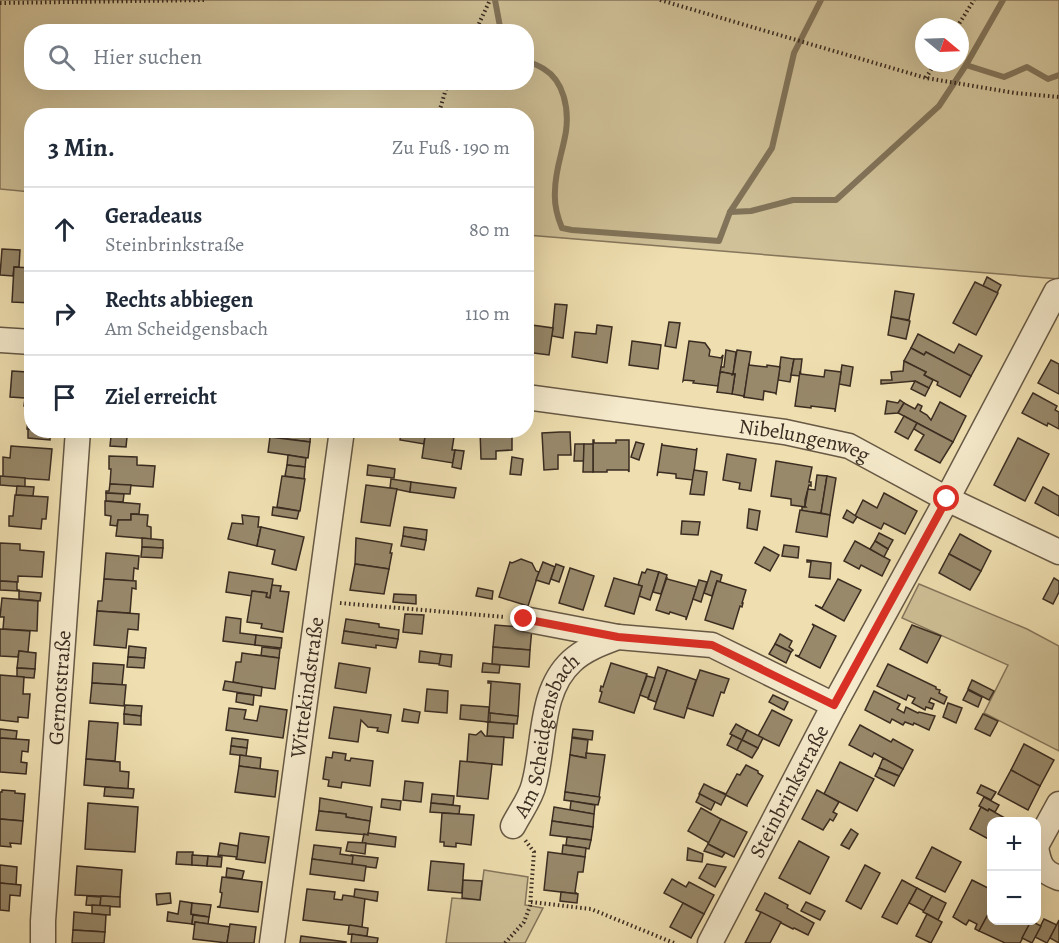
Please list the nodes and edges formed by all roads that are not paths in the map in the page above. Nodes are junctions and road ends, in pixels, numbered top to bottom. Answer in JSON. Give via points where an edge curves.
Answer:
{"nodes":[{"id":1,"x":1058,"y":292,"type":"edge"},
{"id":2,"x":0,"y":340,"type":"edge"},
{"id":3,"x":24,"y":342,"type":"edge"},
{"id":4,"x":534,"y":398,"type":"edge"},
{"id":5,"x":77,"y":438,"type":"edge"},
{"id":6,"x":341,"y":438,"type":"edge"},
{"id":7,"x":947,"y":499,"type":"junction"},
{"id":8,"x":1059,"y":552,"type":"edge"},
{"id":9,"x":524,"y":619,"type":"road end"},
{"id":10,"x":618,"y":637,"type":"junction"},
{"id":11,"x":834,"y":705,"type":"junction"},
{"id":12,"x":1059,"y":804,"type":"edge"},
{"id":13,"x":513,"y":826,"type":"road end"},
{"id":14,"x":1041,"y":837,"type":"edge"},
{"id":15,"x":1041,"y":865,"type":"edge"},
{"id":16,"x":1059,"y":878,"type":"edge"},
{"id":17,"x":43,"y":943,"type":"edge"},
{"id":18,"x":272,"y":943,"type":"edge"},
{"id":19,"x":710,"y":943,"type":"edge"}],
"edges":[{"from":1,"to":7,"type":"street","name":"Steinbrinkstraße"},
{"from":2,"to":3,"type":"street"},
{"from":4,"to":7,"type":"street","name":"Nibelungenweg","via":[[785,432],[849,446]]},
{"from":5,"to":17,"type":"street","name":"Gernotstraße"},
{"from":6,"to":18,"type":"street","name":"Wittekindstraße"},
{"from":7,"to":8,"type":"street","name":"Nibelungenweg"},
{"from":7,"to":11,"type":"street","name":"Steinbrinkstraße"},
{"from":9,"to":10,"type":"street","name":"Am Scheidgensbach"},
{"from":10,"to":11,"type":"street","name":"Am Scheidgensbach","via":[[712,645]]},
{"from":10,"to":13,"type":"street","name":"Am Scheidgensbach","via":[[589,649],[561,674],[548,703],[534,786]]},
{"from":11,"to":19,"type":"street","name":"Steinbrinkstraße"},
{"from":12,"to":14,"type":"street"},
{"from":15,"to":16,"type":"street","via":[[1047,874]]}]}
